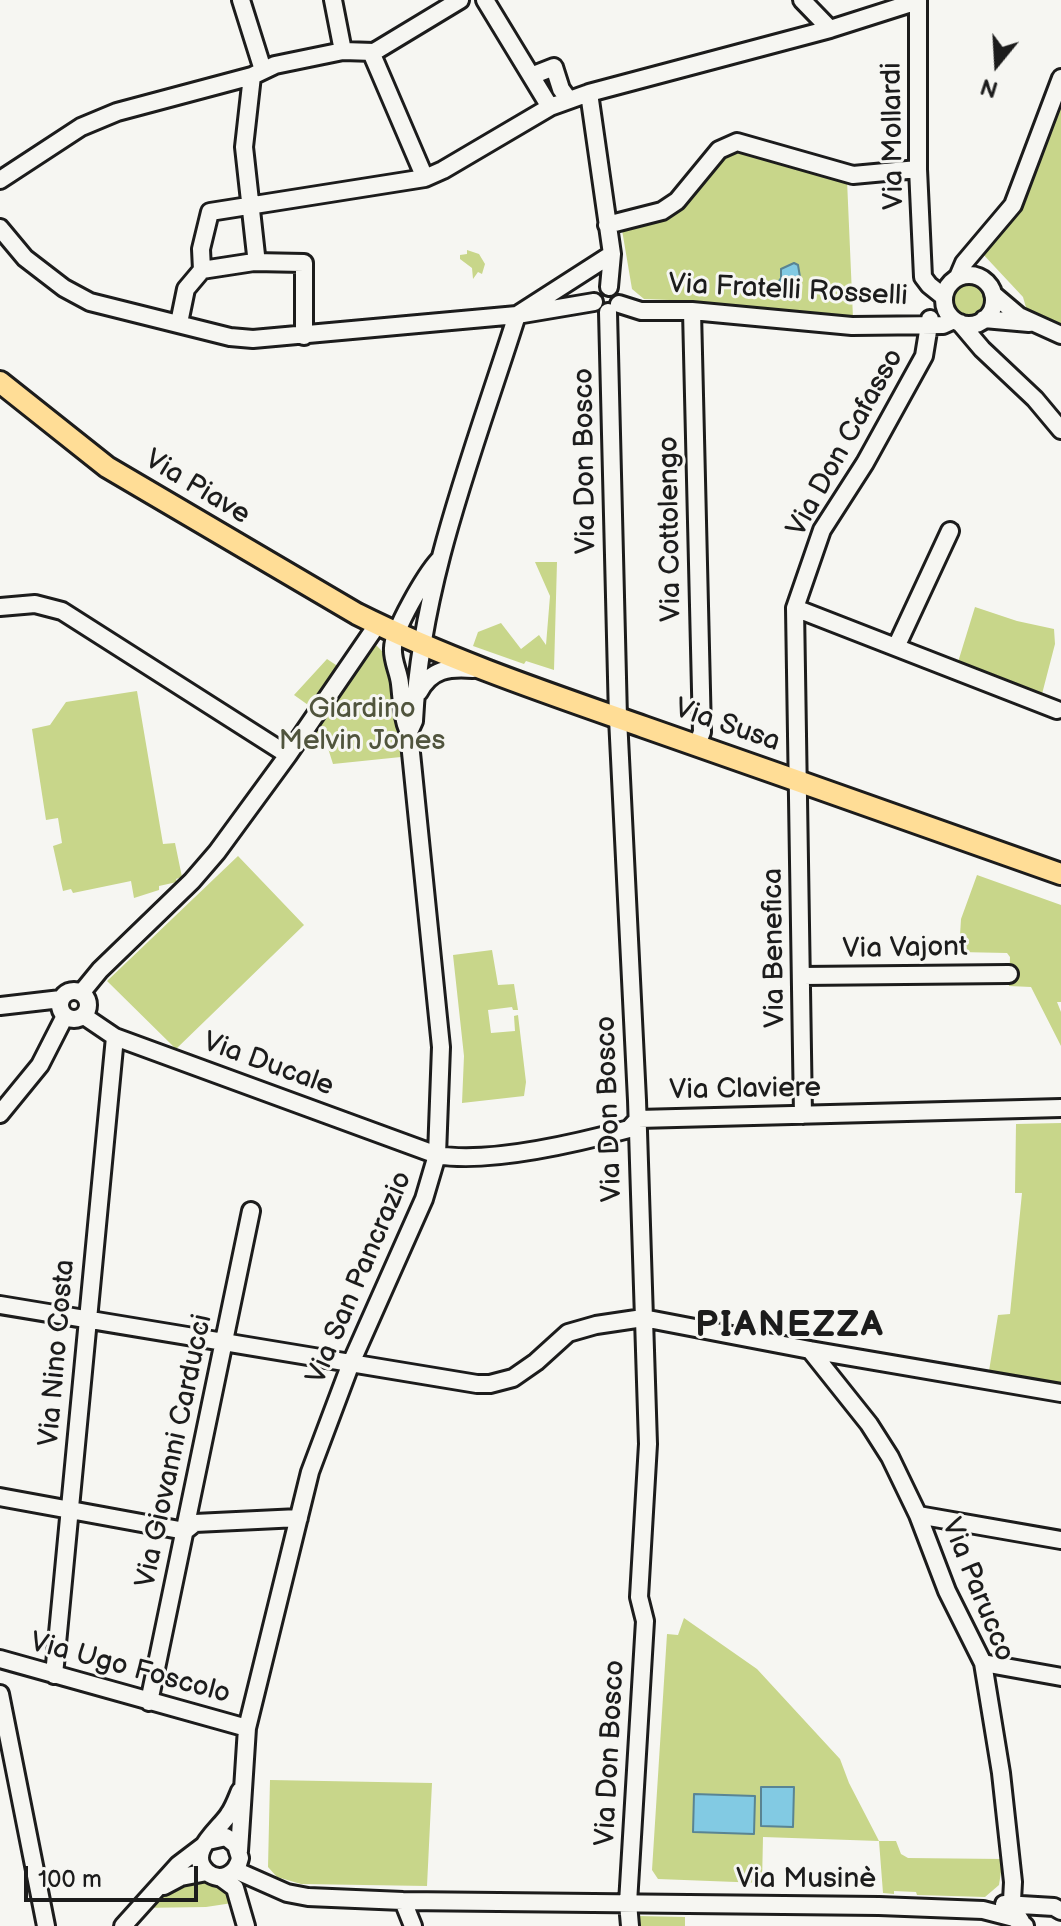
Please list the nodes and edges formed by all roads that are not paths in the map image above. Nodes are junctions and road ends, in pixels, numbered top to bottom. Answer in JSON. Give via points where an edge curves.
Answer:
{"nodes":[{"id":1,"x":241,"y":0,"type":"edge"},
{"id":2,"x":333,"y":0,"type":"edge"},
{"id":3,"x":460,"y":0,"type":"edge"},
{"id":4,"x":485,"y":0,"type":"edge"},
{"id":5,"x":802,"y":0,"type":"edge"},
{"id":6,"x":918,"y":0,"type":"edge"},
{"id":7,"x":830,"y":29,"type":"junction"},
{"id":8,"x":343,"y":51,"type":"junction"},
{"id":9,"x":371,"y":52,"type":"junction"},
{"id":10,"x":258,"y":73,"type":"junction"},
{"id":11,"x":531,"y":76,"type":"junction"},
{"id":12,"x":1061,"y":78,"type":"edge"},
{"id":13,"x":589,"y":93,"type":"junction"},
{"id":14,"x":560,"y":103,"type":"junction"},
{"id":15,"x":592,"y":127,"type":"junction"},
{"id":16,"x":918,"y":169,"type":"junction"},
{"id":17,"x":425,"y":178,"type":"junction"},
{"id":18,"x":0,"y":180,"type":"edge"},
{"id":19,"x":251,"y":206,"type":"junction"},
{"id":20,"x":607,"y":225,"type":"junction"},
{"id":21,"x":0,"y":228,"type":"edge"},
{"id":22,"x":976,"y":249,"type":"junction"},
{"id":23,"x":612,"y":254,"type":"junction"},
{"id":24,"x":254,"y":262,"type":"junction"},
{"id":25,"x":202,"y":270,"type":"junction"},
{"id":26,"x":924,"y":270,"type":"junction"},
{"id":27,"x":976,"y":276,"type":"junction"},
{"id":28,"x":955,"y":279,"type":"junction"},
{"id":29,"x":609,"y":287,"type":"junction"},
{"id":30,"x":993,"y":294,"type":"junction"},
{"id":31,"x":944,"y":300,"type":"junction"},
{"id":32,"x":594,"y":302,"type":"junction"},
{"id":33,"x":613,"y":308,"type":"junction"},
{"id":34,"x":692,"y":311,"type":"junction"},
{"id":35,"x":522,"y":314,"type":"junction"},
{"id":36,"x":982,"y":321,"type":"junction"},
{"id":37,"x":928,"y":322,"type":"junction"},
{"id":38,"x":957,"y":322,"type":"junction"},
{"id":39,"x":179,"y":323,"type":"junction"},
{"id":40,"x":1030,"y":323,"type":"junction"},
{"id":41,"x":1061,"y":335,"type":"edge"},
{"id":42,"x":304,"y":336,"type":"junction"},
{"id":43,"x":992,"y":358,"type":"junction"},
{"id":44,"x":0,"y":382,"type":"edge"},
{"id":45,"x":1061,"y":430,"type":"edge"},
{"id":46,"x":950,"y":531,"type":"dead end"},
{"id":47,"x":439,"y":560,"type":"junction"},
{"id":48,"x":0,"y":607,"type":"edge"},
{"id":49,"x":795,"y":608,"type":"junction"},
{"id":50,"x":386,"y":629,"type":"junction"},
{"id":51,"x":422,"y":645,"type":"junction"},
{"id":52,"x":896,"y":647,"type":"junction"},
{"id":53,"x":487,"y":670,"type":"junction"},
{"id":54,"x":399,"y":675,"type":"junction"},
{"id":55,"x":415,"y":701,"type":"junction"},
{"id":56,"x":1057,"y":710,"type":"dead end"},
{"id":57,"x":618,"y":718,"type":"junction"},
{"id":58,"x":409,"y":733,"type":"junction"},
{"id":59,"x":697,"y":745,"type":"junction"},
{"id":60,"x":288,"y":755,"type":"junction"},
{"id":61,"x":799,"y":781,"type":"junction"},
{"id":62,"x":1061,"y":874,"type":"edge"},
{"id":63,"x":1009,"y":974,"type":"dead end"},
{"id":64,"x":802,"y":976,"type":"junction"},
{"id":65,"x":82,"y":992,"type":"junction"},
{"id":66,"x":61,"y":999,"type":"junction"},
{"id":67,"x":0,"y":1006,"type":"edge"},
{"id":68,"x":65,"y":1016,"type":"junction"},
{"id":69,"x":84,"y":1016,"type":"junction"},
{"id":70,"x":115,"y":1037,"type":"junction"},
{"id":71,"x":1061,"y":1108,"type":"edge"},
{"id":72,"x":0,"y":1114,"type":"edge"},
{"id":73,"x":803,"y":1115,"type":"junction"},
{"id":74,"x":638,"y":1119,"type":"junction"},
{"id":75,"x":437,"y":1155,"type":"junction"},
{"id":76,"x":251,"y":1211,"type":"dead end"},
{"id":77,"x":0,"y":1305,"type":"edge"},
{"id":78,"x":643,"y":1318,"type":"junction"},
{"id":79,"x":87,"y":1319,"type":"junction"},
{"id":80,"x":223,"y":1341,"type":"junction"},
{"id":81,"x":810,"y":1350,"type":"junction"},
{"id":82,"x":351,"y":1363,"type":"junction"},
{"id":83,"x":1061,"y":1393,"type":"edge"},
{"id":84,"x":0,"y":1497,"type":"edge"},
{"id":85,"x":70,"y":1508,"type":"junction"},
{"id":86,"x":918,"y":1515,"type":"junction"},
{"id":87,"x":299,"y":1518,"type":"junction"},
{"id":88,"x":185,"y":1531,"type":"junction"},
{"id":89,"x":1061,"y":1540,"type":"edge"},
{"id":90,"x":0,"y":1659,"type":"edge"},
{"id":91,"x":983,"y":1663,"type":"junction"},
{"id":92,"x":54,"y":1675,"type":"junction"},
{"id":93,"x":1061,"y":1677,"type":"edge"},
{"id":94,"x":0,"y":1694,"type":"edge"},
{"id":95,"x":149,"y":1702,"type":"junction"},
{"id":96,"x":247,"y":1728,"type":"junction"},
{"id":97,"x":242,"y":1785,"type":"junction"},
{"id":98,"x":205,"y":1843,"type":"junction"},
{"id":99,"x":229,"y":1867,"type":"junction"},
{"id":100,"x":1013,"y":1882,"type":"junction"},
{"id":101,"x":267,"y":1885,"type":"junction"},
{"id":102,"x":159,"y":1888,"type":"junction"},
{"id":103,"x":403,"y":1901,"type":"junction"},
{"id":104,"x":628,"y":1903,"type":"junction"},
{"id":105,"x":1012,"y":1903,"type":"junction"},
{"id":106,"x":1051,"y":1907,"type":"edge"},
{"id":107,"x":983,"y":1910,"type":"junction"},
{"id":108,"x":245,"y":1923,"type":"edge"},
{"id":109,"x":1025,"y":1924,"type":"edge"},
{"id":110,"x":46,"y":1926,"type":"edge"},
{"id":111,"x":123,"y":1926,"type":"edge"},
{"id":112,"x":413,"y":1926,"type":"edge"},
{"id":113,"x":630,"y":1926,"type":"edge"}],
"edges":[{"from":1,"to":10,"type":"street"},
{"from":2,"to":8,"type":"street"},
{"from":3,"to":9,"type":"street"},
{"from":4,"to":11,"type":"street"},
{"from":5,"to":7,"type":"street"},
{"from":6,"to":7,"type":"street"},
{"from":6,"to":16,"type":"street","name":"Via Mollardi"},
{"from":7,"to":13,"type":"street"},
{"from":8,"to":9,"type":"street"},
{"from":8,"to":10,"type":"street"},
{"from":9,"to":17,"type":"street"},
{"from":10,"to":18,"type":"street","via":[[105,117]]},
{"from":10,"to":19,"type":"street","via":[[244,135]]},
{"from":11,"to":14,"type":"street"},
{"from":11,"to":14,"type":"street","via":[[554,67]]},
{"from":12,"to":22,"type":"street","via":[[1013,205]]},
{"from":13,"to":14,"type":"street"},
{"from":13,"to":15,"type":"street"},
{"from":14,"to":15,"type":"street","via":[[580,110]]},
{"from":14,"to":17,"type":"street"},
{"from":15,"to":20,"type":"street"},
{"from":16,"to":20,"type":"street","via":[[853,175],[737,142],[719,150],[677,201],[662,211]]},
{"from":16,"to":26,"type":"street","name":"Via Mollardi"},
{"from":17,"to":19,"type":"street"},
{"from":19,"to":24,"type":"street"},
{"from":19,"to":25,"type":"street","via":[[210,212]]},
{"from":20,"to":23,"type":"street"},
{"from":21,"to":39,"type":"street","via":[[25,258],[90,302]]},
{"from":22,"to":27,"type":"street"},
{"from":22,"to":28,"type":"street"},
{"from":23,"to":29,"type":"street"},
{"from":23,"to":35,"type":"street"},
{"from":24,"to":25,"type":"street"},
{"from":24,"to":42,"type":"street","via":[[304,263]]},
{"from":25,"to":39,"type":"street","via":[[186,289]]},
{"from":26,"to":28,"type":"street"},
{"from":26,"to":31,"type":"street","via":[[924,281]]},
{"from":27,"to":28,"type":"street"},
{"from":27,"to":30,"type":"street"},
{"from":28,"to":31,"type":"street"},
{"from":29,"to":32,"type":"street","via":[[597,291]]},
{"from":29,"to":33,"type":"street","via":[[616,291]]},
{"from":30,"to":36,"type":"street","via":[[992,311]]},
{"from":30,"to":40,"type":"street"},
{"from":31,"to":37,"type":"street"},
{"from":31,"to":38,"type":"street"},
{"from":32,"to":33,"type":"street","via":[[598,310]]},
{"from":32,"to":35,"type":"street"},
{"from":33,"to":34,"type":"street","name":"Via Fratelli Rosselli"},
{"from":33,"to":57,"type":"street","name":"Via Don Bosco"},
{"from":34,"to":37,"type":"street","name":"Via Fratelli Rosselli","via":[[852,326]]},
{"from":34,"to":59,"type":"street","name":"Via Cottolengo","via":[[702,732]]},
{"from":35,"to":42,"type":"street"},
{"from":35,"to":47,"type":"street"},
{"from":36,"to":38,"type":"street"},
{"from":36,"to":40,"type":"street"},
{"from":36,"to":43,"type":"street"},
{"from":37,"to":38,"type":"street","name":"Via Fratelli Rosselli"},
{"from":37,"to":49,"type":"street","name":"Via Don Cafasso","via":[[924,356],[822,530]]},
{"from":38,"to":43,"type":"street"},
{"from":39,"to":42,"type":"street","via":[[230,337]]},
{"from":40,"to":41,"type":"street"},
{"from":43,"to":45,"type":"street"},
{"from":44,"to":50,"type":"main road","name":"Via Piave","via":[[107,467]]},
{"from":46,"to":52,"type":"street"},
{"from":47,"to":50,"type":"street"},
{"from":47,"to":51,"type":"street"},
{"from":48,"to":60,"type":"street","via":[[35,604],[62,611]]},
{"from":49,"to":52,"type":"street"},
{"from":49,"to":61,"type":"street","name":"Via Don Cafasso"},
{"from":50,"to":51,"type":"main road","name":"Via Susa"},
{"from":50,"to":54,"type":"street"},
{"from":50,"to":60,"type":"street"},
{"from":51,"to":53,"type":"main road","name":"Via Susa"},
{"from":51,"to":54,"type":"street","via":[[406,652]]},
{"from":51,"to":55,"type":"street"},
{"from":52,"to":56,"type":"street"},
{"from":53,"to":55,"type":"street","via":[[457,667],[433,673]]},
{"from":53,"to":57,"type":"main road","name":"Via Susa"},
{"from":54,"to":58,"type":"street"},
{"from":55,"to":58,"type":"street"},
{"from":57,"to":59,"type":"main road","name":"Via Susa"},
{"from":57,"to":74,"type":"street","name":"Via Don Bosco"},
{"from":58,"to":75,"type":"street","name":"Via San Pancrazio","via":[[441,1047]]},
{"from":59,"to":61,"type":"main road","name":"Via Susa"},
{"from":60,"to":65,"type":"street","via":[[192,881]]},
{"from":61,"to":62,"type":"main road","name":"Via Susa"},
{"from":61,"to":64,"type":"street","name":"Via Benefica"},
{"from":63,"to":64,"type":"street","name":"Via Vajont"},
{"from":64,"to":73,"type":"street","name":"Via Benefica"},
{"from":65,"to":66,"type":"street","via":[[68,992]]},
{"from":65,"to":69,"type":"street","via":[[89,1004]]},
{"from":66,"to":67,"type":"street"},
{"from":66,"to":68,"type":"street"},
{"from":68,"to":69,"type":"street"},
{"from":68,"to":72,"type":"street","via":[[40,1065]]},
{"from":69,"to":70,"type":"street","name":"Via Ducale"},
{"from":70,"to":75,"type":"street","name":"Via Ducale"},
{"from":70,"to":79,"type":"street","name":"Via Nino Costa"},
{"from":71,"to":73,"type":"street","name":"Via Claviere"},
{"from":73,"to":74,"type":"street","name":"Via Claviere"},
{"from":74,"to":75,"type":"street","name":"Via Claviere","via":[[629,1129],[543,1149]]},
{"from":74,"to":78,"type":"street","name":"Via Don Bosco"},
{"from":75,"to":82,"type":"street","name":"Via San Pancrazio","via":[[424,1199]]},
{"from":76,"to":80,"type":"street","name":"Via Giovanni Carducci"},
{"from":77,"to":79,"type":"street"},
{"from":78,"to":81,"type":"street"},
{"from":78,"to":82,"type":"street","via":[[568,1333],[523,1372],[490,1384]]},
{"from":78,"to":104,"type":"street","name":"Via Don Bosco","via":[[648,1444],[639,1597],[645,1621]]},
{"from":79,"to":80,"type":"street"},
{"from":79,"to":85,"type":"street","name":"Via Nino Costa"},
{"from":80,"to":82,"type":"street"},
{"from":80,"to":88,"type":"street","name":"Via Giovanni Carducci"},
{"from":81,"to":83,"type":"street"},
{"from":81,"to":86,"type":"street","name":"Via Parucco","via":[[869,1424]]},
{"from":82,"to":87,"type":"street","name":"Via San Pancrazio","via":[[310,1472]]},
{"from":84,"to":85,"type":"street"},
{"from":85,"to":88,"type":"street"},
{"from":85,"to":92,"type":"street","name":"Via Nino Costa"},
{"from":86,"to":89,"type":"street"},
{"from":86,"to":91,"type":"street","name":"Via Parucco","via":[[947,1591]]},
{"from":87,"to":88,"type":"street","via":[[195,1523]]},
{"from":87,"to":96,"type":"street","name":"Via San Pancrazio"},
{"from":88,"to":95,"type":"street","name":"Via Giovanni Carducci"},
{"from":90,"to":92,"type":"street","name":"Via Ugo Foscolo"},
{"from":91,"to":93,"type":"street"},
{"from":91,"to":100,"type":"street","name":"Via Parucco"},
{"from":92,"to":95,"type":"street","name":"Via Ugo Foscolo"},
{"from":94,"to":110,"type":"street"},
{"from":95,"to":96,"type":"street","name":"Via Ugo Foscolo"},
{"from":96,"to":97,"type":"street","name":"Via San Pancrazio"},
{"from":97,"to":98,"type":"street","name":"Via San Pancrazio","via":[[230,1813]]},
{"from":97,"to":99,"type":"street","name":"Via San Pancrazio"},
{"from":98,"to":99,"type":"street","via":[[200,1857]]},
{"from":98,"to":99,"type":"street","via":[[232,1840]]},
{"from":98,"to":102,"type":"street","name":"Via San Pancrazio"},
{"from":99,"to":101,"type":"street","name":"Via Musinè"},
{"from":99,"to":102,"type":"street","via":[[181,1877]]},
{"from":99,"to":108,"type":"street"},
{"from":100,"to":105,"type":"street","name":"Via Parucco"},
{"from":100,"to":106,"type":"street","via":[[1021,1894]]},
{"from":100,"to":107,"type":"street"},
{"from":101,"to":103,"type":"street","name":"Via Musinè","via":[[308,1897]]},
{"from":101,"to":108,"type":"street","via":[[251,1895]]},
{"from":102,"to":111,"type":"street","name":"Via San Pancrazio"},
{"from":103,"to":104,"type":"street","name":"Via Musinè"},
{"from":103,"to":112,"type":"street"},
{"from":104,"to":107,"type":"street","name":"Via Musinè"},
{"from":104,"to":113,"type":"street"},
{"from":105,"to":106,"type":"street"},
{"from":105,"to":107,"type":"street"},
{"from":105,"to":109,"type":"street"},
{"from":106,"to":109,"type":"street","via":[[1036,1911]]},
{"from":107,"to":109,"type":"street"}]}
